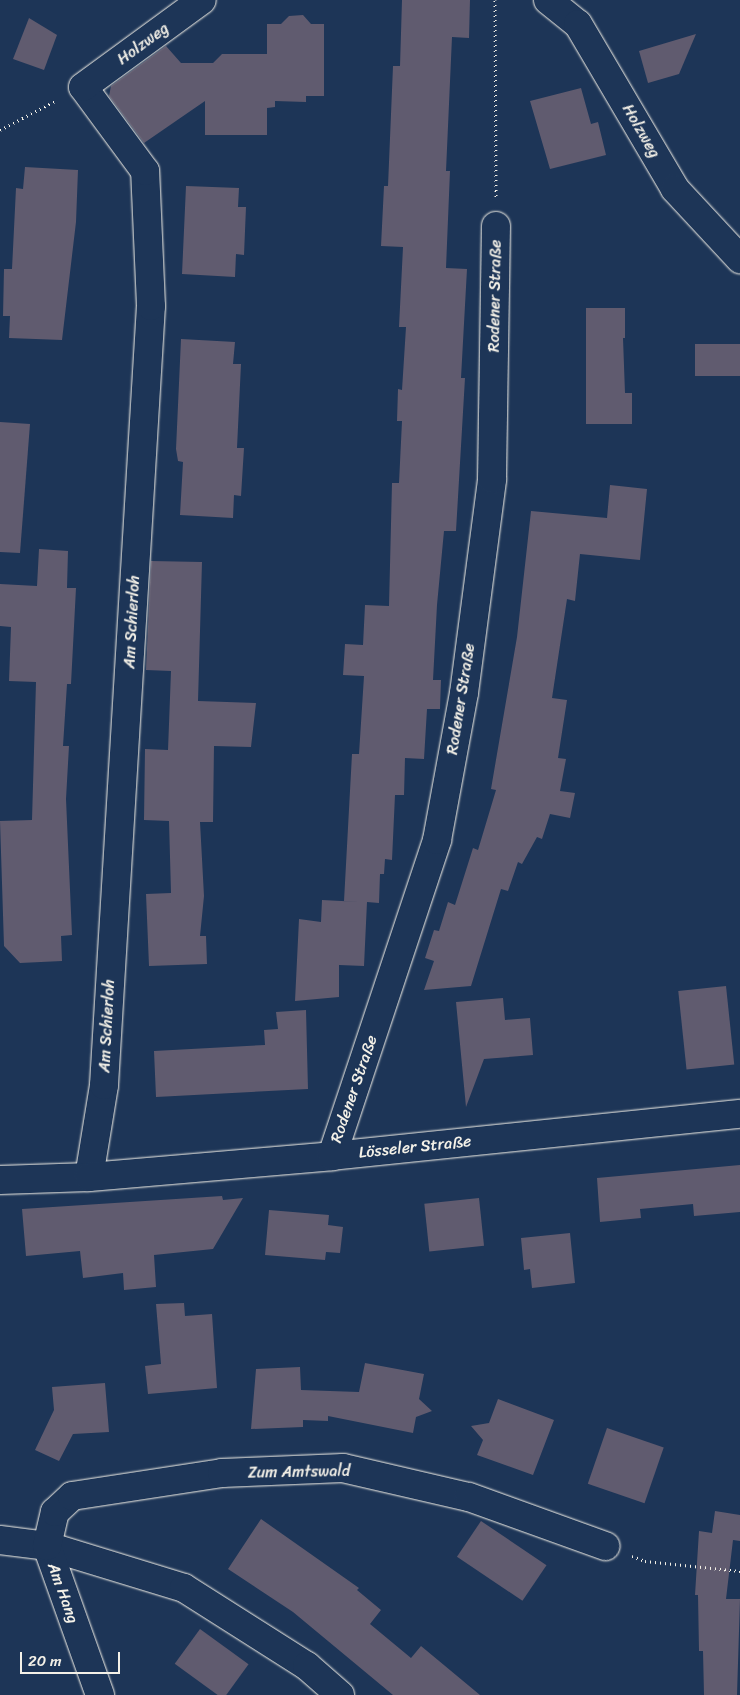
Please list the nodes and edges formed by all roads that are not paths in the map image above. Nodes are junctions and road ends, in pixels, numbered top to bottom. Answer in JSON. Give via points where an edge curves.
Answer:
{"nodes":[{"id":1,"x":202,"y":0,"type":"edge"},
{"id":2,"x":548,"y":0,"type":"edge"},
{"id":3,"x":83,"y":87,"type":"joint"},
{"id":4,"x":496,"y":226,"type":"road end"},
{"id":5,"x":740,"y":259,"type":"edge"},
{"id":6,"x":740,"y":1114,"type":"edge"},
{"id":7,"x":332,"y":1156,"type":"junction"},
{"id":8,"x":89,"y":1177,"type":"junction"},
{"id":9,"x":0,"y":1180,"type":"edge"},
{"id":10,"x":0,"y":1540,"type":"edge"},
{"id":11,"x":47,"y":1546,"type":"junction"},
{"id":12,"x":605,"y":1546,"type":"road end"},
{"id":13,"x":100,"y":1695,"type":"edge"},
{"id":14,"x":340,"y":1695,"type":"edge"}],
"edges":[{"from":1,"to":3,"type":"street","name":"Holzweg"},
{"from":2,"to":5,"type":"street","name":"Holzweg","via":[[578,24],[675,189]]},
{"from":3,"to":8,"type":"street","name":"Am Schierloh","via":[[145,171],[151,306],[104,1086]]},
{"from":4,"to":7,"type":"street","name":"Rodener Straße","via":[[492,479],[464,694],[437,840]]},
{"from":6,"to":7,"type":"street","name":"Lösseler Straße"},
{"from":7,"to":8,"type":"street","name":"Lösseler Straße"},
{"from":8,"to":9,"type":"street","name":"Lösseler Straße"},
{"from":10,"to":11,"type":"street"},
{"from":11,"to":12,"type":"street","name":"Zum Amtswald","via":[[55,1512],[72,1496],[222,1473],[343,1468],[469,1497]]},
{"from":11,"to":13,"type":"street","name":"Am Hang"},
{"from":11,"to":14,"type":"street","via":[[184,1588],[307,1666]]}]}
